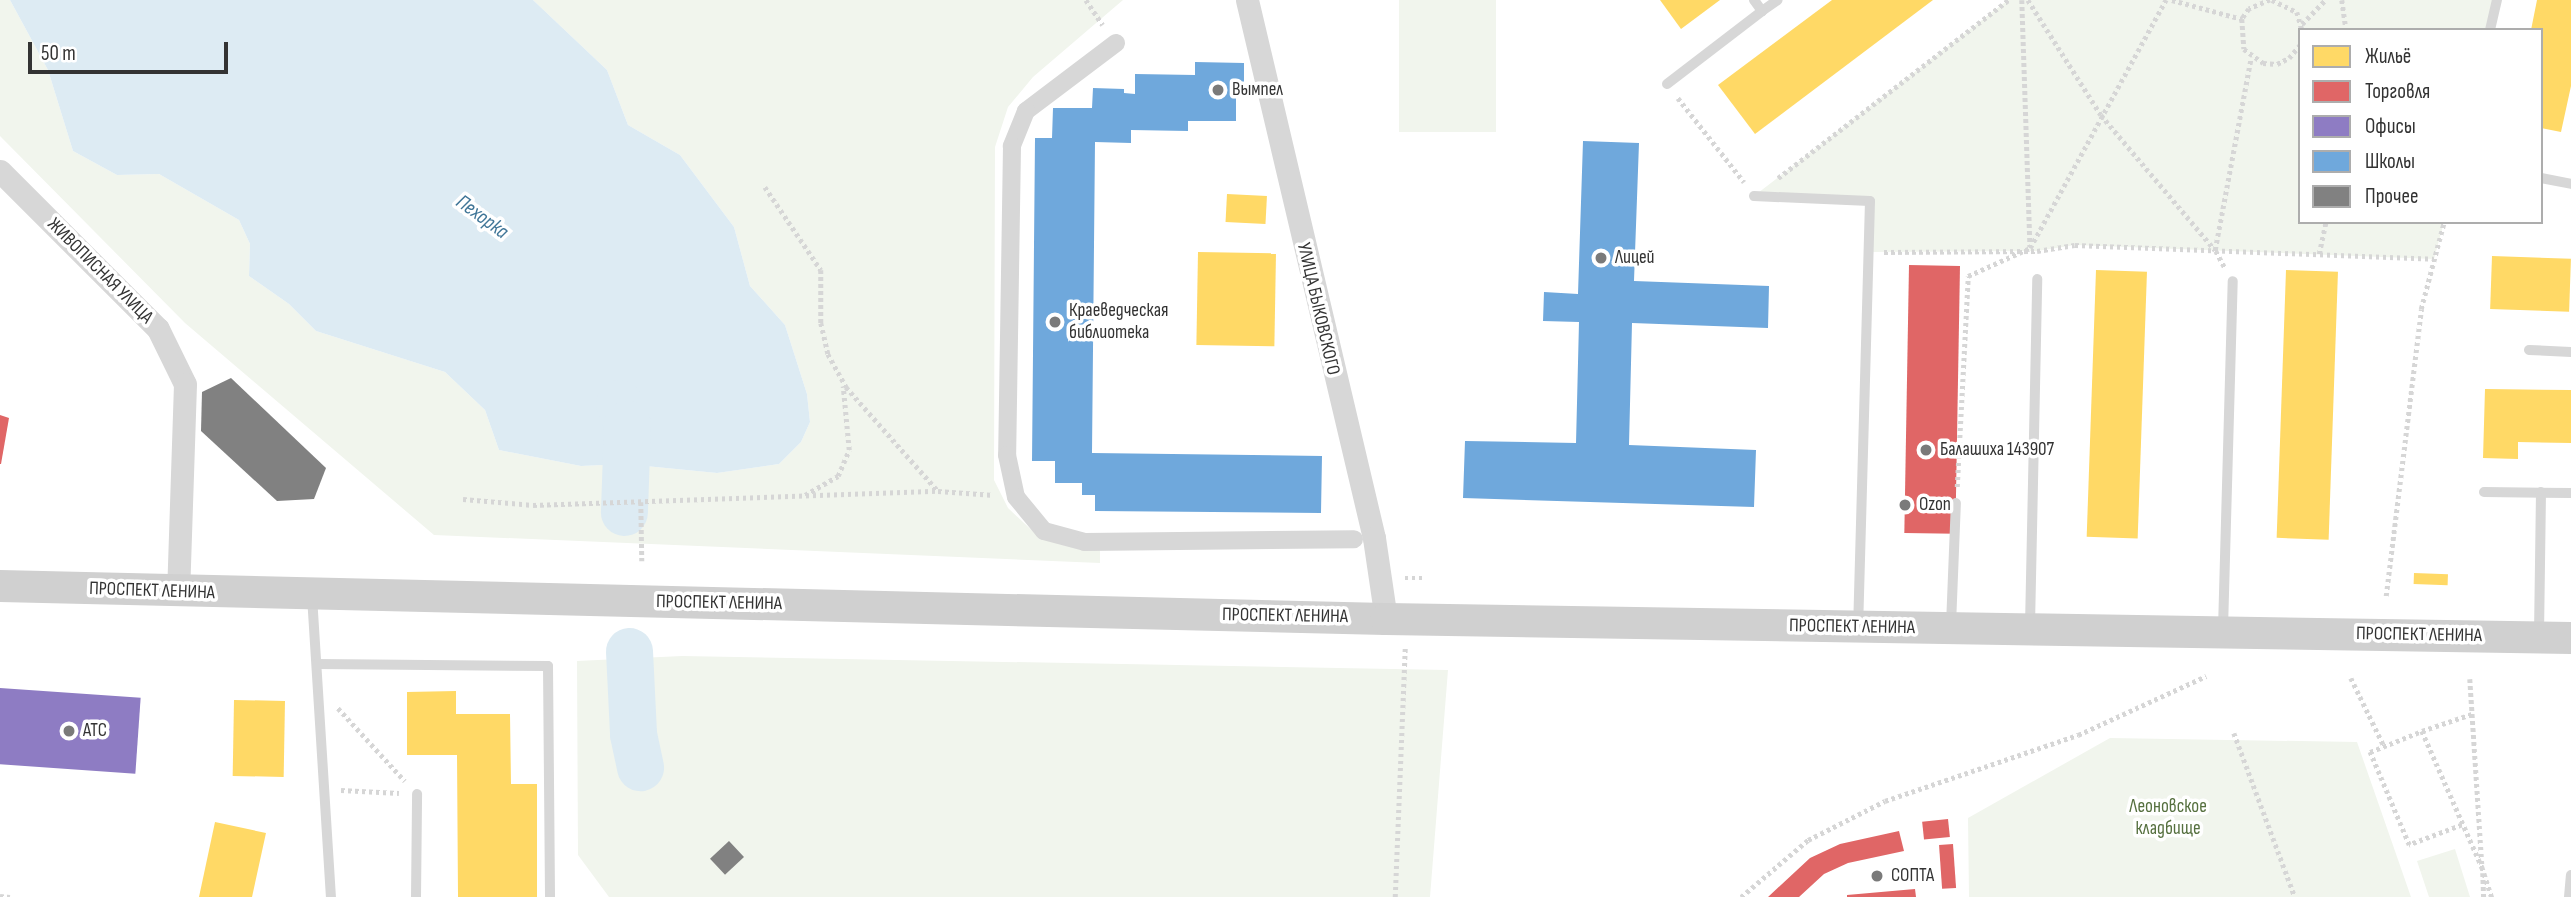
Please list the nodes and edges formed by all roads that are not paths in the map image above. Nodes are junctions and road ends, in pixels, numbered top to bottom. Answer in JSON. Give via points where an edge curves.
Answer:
{"nodes":[{"id":1,"x":1247,"y":0,"type":"edge"},
{"id":2,"x":1754,"y":0,"type":"edge"},
{"id":3,"x":1778,"y":0,"type":"edge"},
{"id":4,"x":2497,"y":0,"type":"edge"},
{"id":5,"x":1762,"y":12,"type":"junction"},
{"id":6,"x":2490,"y":28,"type":"edge"},
{"id":7,"x":1116,"y":43,"type":"road end"},
{"id":8,"x":1667,"y":84,"type":"road end"},
{"id":9,"x":0,"y":171,"type":"edge"},
{"id":10,"x":2543,"y":178,"type":"edge"},
{"id":11,"x":2571,"y":184,"type":"edge"},
{"id":12,"x":1754,"y":196,"type":"road end"},
{"id":13,"x":2037,"y":279,"type":"dead end"},
{"id":14,"x":2233,"y":281,"type":"dead end"},
{"id":15,"x":2529,"y":351,"type":"dead end"},
{"id":16,"x":2571,"y":352,"type":"edge"},
{"id":17,"x":2484,"y":492,"type":"dead end"},
{"id":18,"x":2541,"y":492,"type":"junction"},
{"id":19,"x":2571,"y":493,"type":"edge"},
{"id":20,"x":1956,"y":503,"type":"road end"},
{"id":21,"x":1354,"y":539,"type":"dead end"},
{"id":22,"x":0,"y":586,"type":"edge"},
{"id":23,"x":178,"y":592,"type":"junction"},
{"id":24,"x":312,"y":594,"type":"junction"},
{"id":25,"x":1386,"y":619,"type":"junction"},
{"id":26,"x":1858,"y":626,"type":"junction"},
{"id":27,"x":1951,"y":628,"type":"junction"},
{"id":28,"x":2030,"y":629,"type":"junction"},
{"id":29,"x":2222,"y":632,"type":"junction"},
{"id":30,"x":2539,"y":637,"type":"junction"},
{"id":31,"x":2571,"y":638,"type":"edge"},
{"id":32,"x":317,"y":664,"type":"junction"},
{"id":33,"x":417,"y":794,"type":"road end"},
{"id":34,"x":2571,"y":875,"type":"edge"},
{"id":35,"x":331,"y":897,"type":"edge"},
{"id":36,"x":416,"y":897,"type":"edge"},
{"id":37,"x":550,"y":897,"type":"edge"},
{"id":38,"x":2570,"y":897,"type":"edge"}],
"edges":[{"from":1,"to":25,"type":"street","name":"УЛИЦА БЫКОВСКОГО","via":[[1374,538]]},
{"from":2,"to":5,"type":"lane"},
{"from":3,"to":5,"type":"lane"},
{"from":4,"to":6,"type":"lane"},
{"from":5,"to":8,"type":"lane"},
{"from":7,"to":21,"type":"street","via":[[1027,111],[1012,146],[1007,455],[1016,497],[1044,531],[1085,542]]},
{"from":9,"to":23,"type":"street","name":"ЖИВОПИСНАЯ УЛИЦА","via":[[158,329],[185,384]]},
{"from":10,"to":11,"type":"lane"},
{"from":12,"to":26,"type":"lane","via":[[1870,201]]},
{"from":13,"to":28,"type":"lane"},
{"from":14,"to":29,"type":"lane"},
{"from":15,"to":16,"type":"lane"},
{"from":17,"to":18,"type":"lane"},
{"from":18,"to":19,"type":"lane"},
{"from":18,"to":30,"type":"lane"},
{"from":20,"to":27,"type":"lane"},
{"from":22,"to":23,"type":"main road","name":"ПРОСПЕКТ ЛЕНИНА"},
{"from":23,"to":24,"type":"main road","name":"ПРОСПЕКТ ЛЕНИНА"},
{"from":24,"to":25,"type":"main road","name":"ПРОСПЕКТ ЛЕНИНА"},
{"from":24,"to":32,"type":"lane"},
{"from":25,"to":26,"type":"main road","name":"ПРОСПЕКТ ЛЕНИНА"},
{"from":26,"to":27,"type":"main road","name":"ПРОСПЕКТ ЛЕНИНА"},
{"from":27,"to":28,"type":"main road","name":"ПРОСПЕКТ ЛЕНИНА"},
{"from":28,"to":29,"type":"main road","name":"ПРОСПЕКТ ЛЕНИНА"},
{"from":29,"to":30,"type":"main road","name":"ПРОСПЕКТ ЛЕНИНА"},
{"from":30,"to":31,"type":"main road","name":"ПРОСПЕКТ ЛЕНИНА"},
{"from":32,"to":35,"type":"lane"},
{"from":32,"to":37,"type":"lane","via":[[548,666]]},
{"from":33,"to":36,"type":"lane"},
{"from":34,"to":38,"type":"lane"}]}
